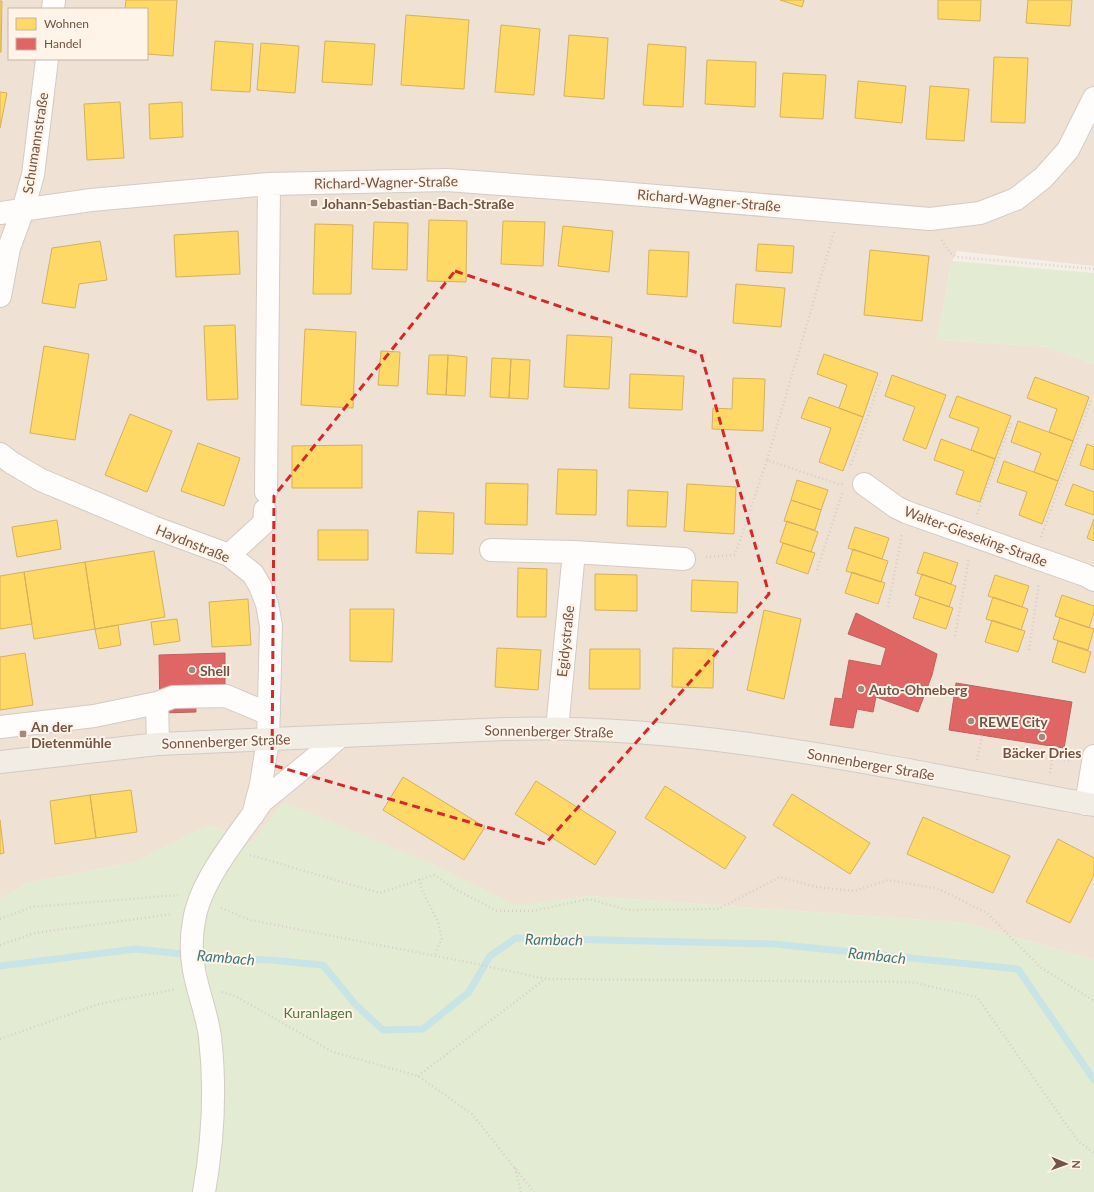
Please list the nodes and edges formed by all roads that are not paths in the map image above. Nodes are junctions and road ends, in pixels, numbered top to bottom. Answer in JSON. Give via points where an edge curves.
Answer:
{"nodes":[{"id":1,"x":47,"y":60,"type":"edge"},
{"id":2,"x":1094,"y":98,"type":"edge"},
{"id":3,"x":269,"y":184,"type":"junction"},
{"id":4,"x":23,"y":210,"type":"junction"},
{"id":5,"x":0,"y":213,"type":"edge"},
{"id":6,"x":0,"y":296,"type":"edge"},
{"id":7,"x":0,"y":454,"type":"edge"},
{"id":8,"x":864,"y":484,"type":"road end"},
{"id":9,"x":491,"y":550,"type":"dead end"},
{"id":10,"x":574,"y":552,"type":"junction"},
{"id":11,"x":228,"y":555,"type":"junction"},
{"id":12,"x":684,"y":559,"type":"road end"},
{"id":13,"x":1094,"y":580,"type":"edge"},
{"id":14,"x":157,"y":703,"type":"junction"},
{"id":15,"x":269,"y":714,"type":"junction"},
{"id":16,"x":0,"y":727,"type":"edge"},
{"id":17,"x":557,"y":729,"type":"junction"},
{"id":18,"x":339,"y":737,"type":"junction"},
{"id":19,"x":268,"y":740,"type":"junction"},
{"id":20,"x":158,"y":744,"type":"junction"},
{"id":21,"x":1094,"y":756,"type":"edge"},
{"id":22,"x":0,"y":762,"type":"edge"},
{"id":23,"x":1090,"y":804,"type":"edge"},
{"id":24,"x":259,"y":807,"type":"junction"},
{"id":25,"x":204,"y":1192,"type":"edge"}],
"edges":[{"from":1,"to":4,"type":"street","name":"Schumannstraße","via":[[32,176]]},
{"from":2,"to":3,"type":"street","name":"Richard-Wagner-Straße","via":[[1068,150],[1043,178],[1016,200],[980,213],[930,219],[447,180]]},
{"from":3,"to":4,"type":"street","name":"Richard-Wagner-Straße","via":[[91,200]]},
{"from":3,"to":11,"type":"street","via":[[264,523]]},
{"from":4,"to":5,"type":"street","name":"Richard-Wagner-Straße"},
{"from":4,"to":6,"type":"street","name":"Schumannstraße","via":[[9,248]]},
{"from":7,"to":11,"type":"street","name":"Haydnstraße","via":[[41,480]]},
{"from":8,"to":13,"type":"street","name":"Walter-Gieseking-Straße","via":[[906,512]]},
{"from":9,"to":10,"type":"street"},
{"from":10,"to":12,"type":"street"},
{"from":10,"to":17,"type":"street","name":"Egidystraße"},
{"from":11,"to":15,"type":"street","name":"Haydnstraße","via":[[253,574],[267,604],[271,626]]},
{"from":14,"to":15,"type":"street","via":[[173,697],[226,696]]},
{"from":14,"to":16,"type":"street","via":[[94,716]]},
{"from":14,"to":20,"type":"street"},
{"from":15,"to":19,"type":"street","name":"Haydnstraße"},
{"from":17,"to":18,"type":"main road","name":"Sonnenberger Straße"},
{"from":17,"to":23,"type":"main road","name":"Sonnenberger Straße","via":[[712,739],[773,747]]},
{"from":18,"to":19,"type":"main road","name":"Sonnenberger Straße"},
{"from":18,"to":24,"type":"street"},
{"from":19,"to":20,"type":"main road","name":"Sonnenberger Straße"},
{"from":19,"to":24,"type":"street"},
{"from":20,"to":22,"type":"main road","name":"Sonnenberger Straße"},
{"from":21,"to":23,"type":"street"},
{"from":24,"to":25,"type":"street","via":[[212,875],[194,920],[194,967],[207,1020],[213,1081],[210,1145]]}]}
